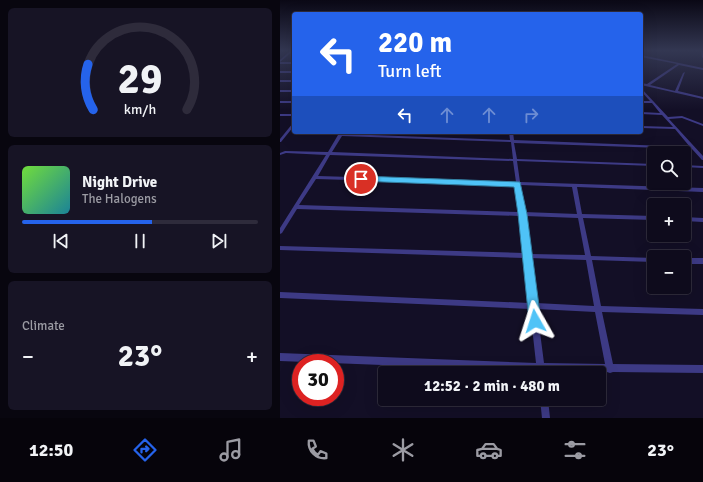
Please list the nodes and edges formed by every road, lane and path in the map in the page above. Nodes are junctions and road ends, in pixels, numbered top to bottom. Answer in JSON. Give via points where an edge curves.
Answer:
{"nodes":[{"id":1,"x":670,"y":71,"type":"edge"},
{"id":2,"x":280,"y":72,"type":"edge"},
{"id":3,"x":292,"y":72,"type":"edge"},
{"id":4,"x":684,"y":73,"type":"dead end"},
{"id":5,"x":280,"y":81,"type":"edge"},
{"id":6,"x":292,"y":81,"type":"edge"},
{"id":7,"x":643,"y":85,"type":"edge"},
{"id":8,"x":648,"y":86,"type":"junction"},
{"id":9,"x":280,"y":91,"type":"edge"},
{"id":10,"x":292,"y":91,"type":"edge"},
{"id":11,"x":643,"y":91,"type":"edge"},
{"id":12,"x":676,"y":92,"type":"junction"},
{"id":13,"x":703,"y":98,"type":"edge"},
{"id":14,"x":280,"y":102,"type":"edge"},
{"id":15,"x":292,"y":102,"type":"edge"},
{"id":16,"x":643,"y":102,"type":"edge"},
{"id":17,"x":652,"y":102,"type":"junction"},
{"id":18,"x":643,"y":113,"type":"edge"},
{"id":19,"x":662,"y":114,"type":"junction"},
{"id":20,"x":280,"y":115,"type":"edge"},
{"id":21,"x":292,"y":115,"type":"edge"},
{"id":22,"x":667,"y":118,"type":"junction"},
{"id":23,"x":703,"y":125,"type":"edge"},
{"id":24,"x":292,"y":126,"type":"edge"},
{"id":25,"x":643,"y":127,"type":"edge"},
{"id":26,"x":675,"y":128,"type":"junction"},
{"id":27,"x":280,"y":132,"type":"edge"},
{"id":28,"x":287,"y":132,"type":"junction"},
{"id":29,"x":341,"y":134,"type":"edge"},
{"id":30,"x":511,"y":134,"type":"edge"},
{"id":31,"x":512,"y":140,"type":"junction"},
{"id":32,"x":280,"y":141,"type":"edge"},
{"id":33,"x":692,"y":148,"type":"junction"},
{"id":34,"x":280,"y":154,"type":"edge"},
{"id":35,"x":328,"y":154,"type":"junction"},
{"id":36,"x":703,"y":159,"type":"edge"},
{"id":37,"x":515,"y":161,"type":"junction"},
{"id":38,"x":647,"y":165,"type":"edge"},
{"id":39,"x":691,"y":166,"type":"edge"},
{"id":40,"x":703,"y":167,"type":"edge"},
{"id":41,"x":314,"y":177,"type":"junction"},
{"id":42,"x":517,"y":184,"type":"junction"},
{"id":43,"x":574,"y":186,"type":"junction"},
{"id":44,"x":703,"y":190,"type":"edge"},
{"id":45,"x":296,"y":208,"type":"junction"},
{"id":46,"x":523,"y":214,"type":"junction"},
{"id":47,"x":580,"y":216,"type":"junction"},
{"id":48,"x":647,"y":218,"type":"edge"},
{"id":49,"x":691,"y":219,"type":"edge"},
{"id":50,"x":703,"y":220,"type":"edge"},
{"id":51,"x":280,"y":232,"type":"edge"},
{"id":52,"x":280,"y":248,"type":"edge"},
{"id":53,"x":528,"y":255,"type":"junction"},
{"id":54,"x":588,"y":258,"type":"junction"},
{"id":55,"x":647,"y":260,"type":"edge"},
{"id":56,"x":691,"y":261,"type":"edge"},
{"id":57,"x":703,"y":261,"type":"edge"},
{"id":58,"x":280,"y":295,"type":"edge"},
{"id":59,"x":533,"y":306,"type":"junction"},
{"id":60,"x":598,"y":309,"type":"junction"},
{"id":61,"x":703,"y":312,"type":"edge"},
{"id":62,"x":280,"y":357,"type":"edge"},
{"id":63,"x":461,"y":366,"type":"edge"},
{"id":64,"x":540,"y":366,"type":"edge"},
{"id":65,"x":606,"y":369,"type":"edge"},
{"id":66,"x":610,"y":369,"type":"junction"},
{"id":67,"x":703,"y":369,"type":"edge"},
{"id":68,"x":545,"y":406,"type":"edge"},
{"id":69,"x":546,"y":418,"type":"edge"}],
"edges":[{"from":1,"to":8,"type":"street"},
{"from":2,"to":3,"type":"street"},
{"from":4,"to":12,"type":"street"},
{"from":5,"to":6,"type":"street"},
{"from":7,"to":8,"type":"street"},
{"from":8,"to":12,"type":"street"},
{"from":9,"to":10,"type":"street"},
{"from":11,"to":17,"type":"street"},
{"from":12,"to":13,"type":"street"},
{"from":14,"to":15,"type":"street"},
{"from":16,"to":17,"type":"street"},
{"from":17,"to":19,"type":"street"},
{"from":18,"to":19,"type":"street"},
{"from":19,"to":22,"type":"street"},
{"from":20,"to":21,"type":"street"},
{"from":22,"to":23,"type":"street","via":[[684,118]]},
{"from":22,"to":26,"type":"street"},
{"from":24,"to":28,"type":"street"},
{"from":25,"to":26,"type":"street"},
{"from":26,"to":33,"type":"street"},
{"from":27,"to":28,"type":"street"},
{"from":28,"to":32,"type":"street"},
{"from":29,"to":31,"type":"street"},
{"from":29,"to":35,"type":"street"},
{"from":30,"to":31,"type":"street"},
{"from":31,"to":33,"type":"street"},
{"from":31,"to":37,"type":"street"},
{"from":33,"to":36,"type":"street"},
{"from":34,"to":35,"type":"street"},
{"from":35,"to":37,"type":"street"},
{"from":35,"to":41,"type":"street"},
{"from":37,"to":38,"type":"street"},
{"from":37,"to":42,"type":"street"},
{"from":39,"to":40,"type":"street"},
{"from":41,"to":42,"type":"street"},
{"from":41,"to":45,"type":"street"},
{"from":42,"to":43,"type":"street"},
{"from":42,"to":46,"type":"street"},
{"from":43,"to":44,"type":"street"},
{"from":43,"to":47,"type":"street"},
{"from":45,"to":46,"type":"street"},
{"from":45,"to":51,"type":"street"},
{"from":46,"to":47,"type":"street"},
{"from":46,"to":53,"type":"street"},
{"from":47,"to":48,"type":"street"},
{"from":47,"to":54,"type":"street"},
{"from":49,"to":50,"type":"street"},
{"from":52,"to":53,"type":"street"},
{"from":53,"to":54,"type":"street"},
{"from":53,"to":59,"type":"street"},
{"from":54,"to":55,"type":"street"},
{"from":54,"to":60,"type":"street"},
{"from":56,"to":57,"type":"street"},
{"from":58,"to":59,"type":"street"},
{"from":59,"to":60,"type":"street"},
{"from":59,"to":64,"type":"street"},
{"from":60,"to":61,"type":"street"},
{"from":60,"to":66,"type":"street"},
{"from":62,"to":63,"type":"street"},
{"from":65,"to":66,"type":"street"},
{"from":66,"to":67,"type":"street"},
{"from":68,"to":69,"type":"street"}]}
